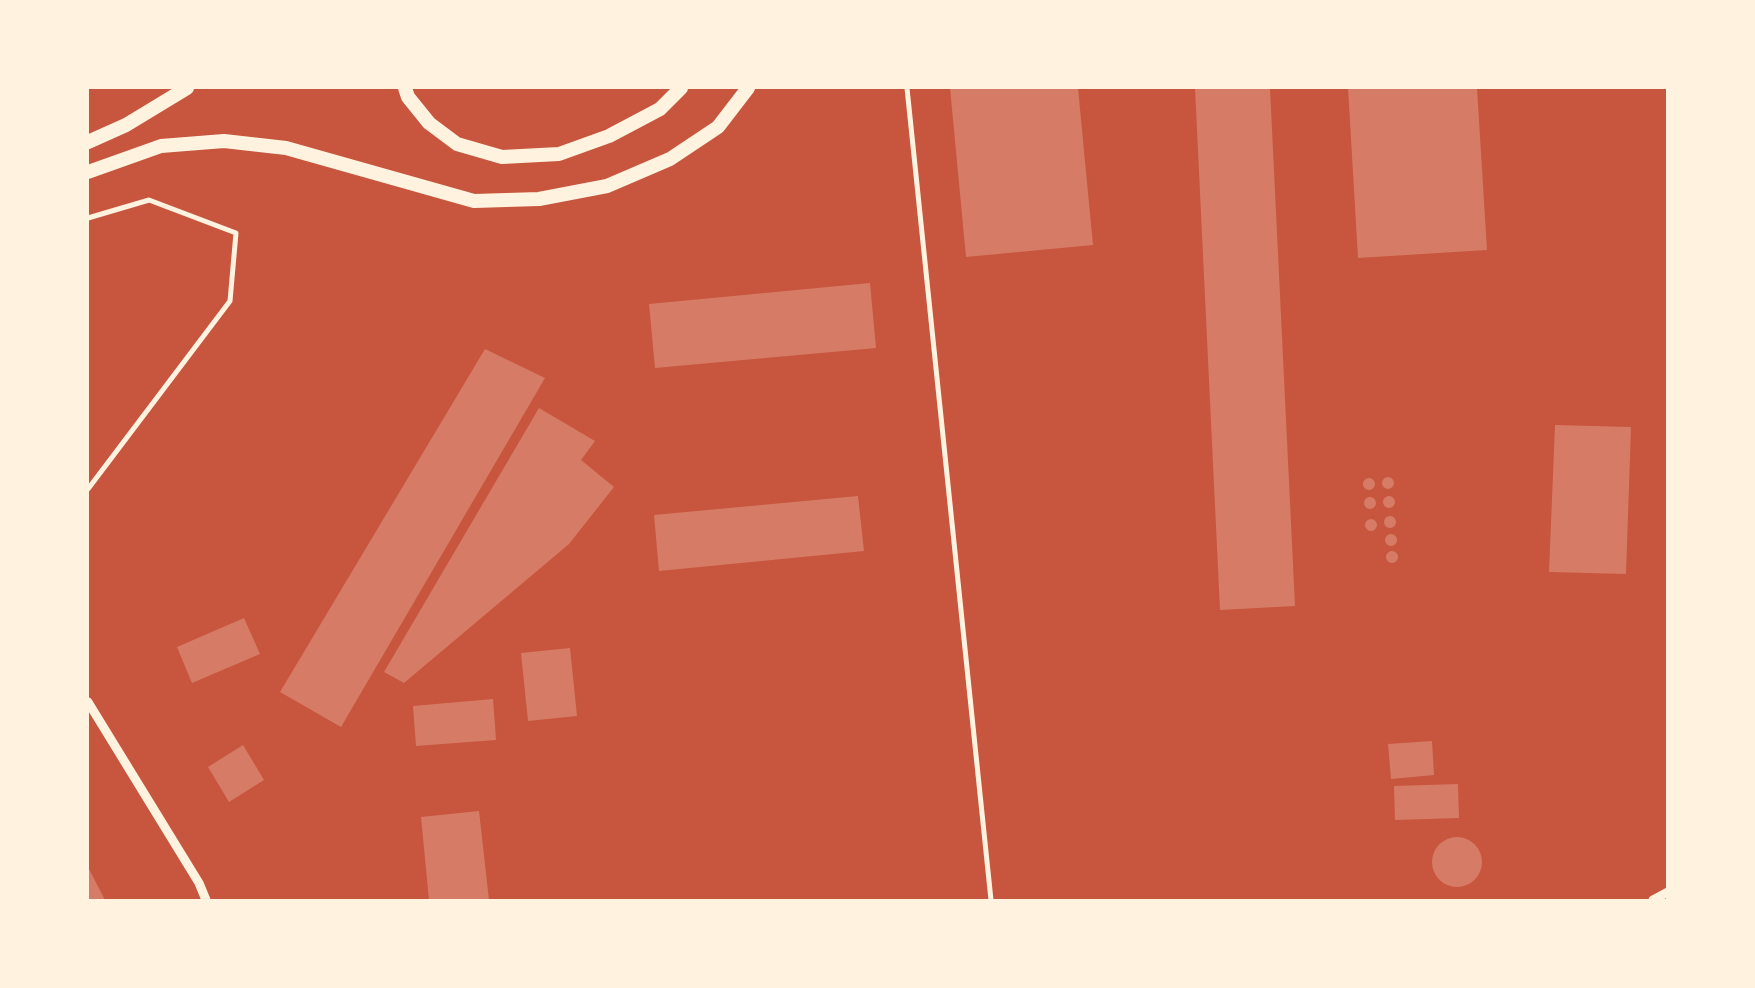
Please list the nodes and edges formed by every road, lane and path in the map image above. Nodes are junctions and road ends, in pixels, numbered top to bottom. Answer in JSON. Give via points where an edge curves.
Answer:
{"nodes":[{"id":1,"x":187,"y":88,"type":"edge"},
{"id":2,"x":405,"y":88,"type":"edge"},
{"id":3,"x":681,"y":88,"type":"edge"},
{"id":4,"x":748,"y":88,"type":"edge"},
{"id":5,"x":907,"y":88,"type":"edge"},
{"id":6,"x":88,"y":142,"type":"edge"},
{"id":7,"x":88,"y":172,"type":"edge"},
{"id":8,"x":88,"y":218,"type":"edge"},
{"id":9,"x":88,"y":489,"type":"edge"},
{"id":10,"x":88,"y":702,"type":"edge"},
{"id":11,"x":1668,"y":892,"type":"edge"},
{"id":12,"x":206,"y":900,"type":"edge"},
{"id":13,"x":991,"y":900,"type":"edge"},
{"id":14,"x":1653,"y":900,"type":"edge"}],
"edges":[{"from":1,"to":6,"type":"highway","via":[[126,125]]},
{"from":2,"to":3,"type":"highway","via":[[408,97],[429,123],[457,144],[502,157],[559,154],[609,136],[660,109]]},
{"from":4,"to":7,"type":"highway","via":[[718,127],[670,159],[607,186],[539,199],[474,201],[286,148],[224,142],[161,146]]},
{"from":5,"to":13,"type":"street"},
{"from":8,"to":9,"type":"street","via":[[149,200],[236,233],[230,301]]},
{"from":10,"to":12,"type":"street","via":[[199,883]]},
{"from":11,"to":14,"type":"street"}]}
